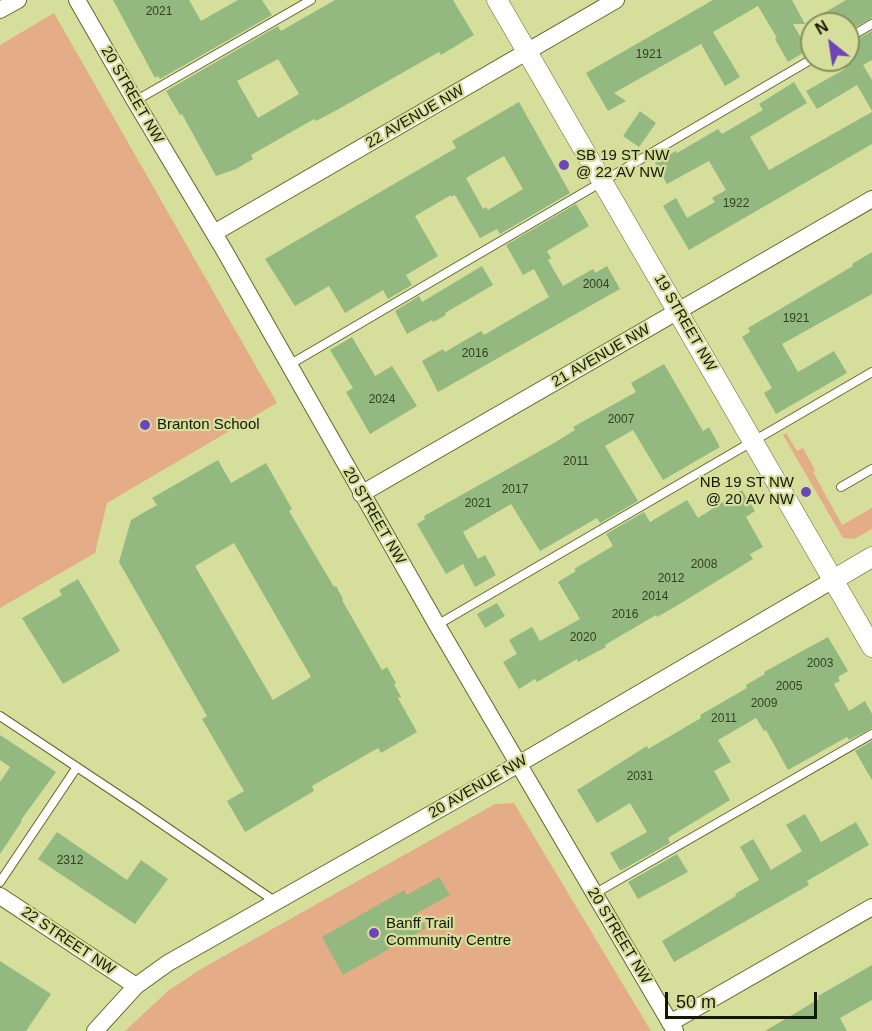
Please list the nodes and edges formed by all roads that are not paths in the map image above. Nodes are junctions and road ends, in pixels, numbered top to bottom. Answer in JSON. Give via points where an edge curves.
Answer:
{"nodes":[{"id":1,"x":18,"y":0,"type":"edge"},
{"id":2,"x":77,"y":0,"type":"edge"},
{"id":3,"x":311,"y":0,"type":"edge"},
{"id":4,"x":497,"y":0,"type":"edge"},
{"id":5,"x":616,"y":0,"type":"edge"},
{"id":6,"x":0,"y":10,"type":"edge"},
{"id":7,"x":527,"y":51,"type":"junction"},
{"id":8,"x":800,"y":66,"type":"edge"},
{"id":9,"x":135,"y":101,"type":"junction"},
{"id":10,"x":602,"y":181,"type":"junction"},
{"id":11,"x":872,"y":199,"type":"edge"},
{"id":12,"x":214,"y":233,"type":"junction"},
{"id":13,"x":678,"y":311,"type":"junction"},
{"id":14,"x":289,"y":365,"type":"junction"},
{"id":15,"x":872,"y":372,"type":"edge"},
{"id":16,"x":752,"y":441,"type":"junction"},
{"id":17,"x":872,"y":469,"type":"edge"},
{"id":18,"x":841,"y":487,"type":"dead end"},
{"id":19,"x":361,"y":494,"type":"junction"},
{"id":20,"x":872,"y":556,"type":"edge"},
{"id":21,"x":833,"y":580,"type":"junction"},
{"id":22,"x":437,"y":625,"type":"junction"},
{"id":23,"x":872,"y":647,"type":"edge"},
{"id":24,"x":0,"y":716,"type":"edge"},
{"id":25,"x":872,"y":734,"type":"edge"},
{"id":26,"x":518,"y":764,"type":"junction"},
{"id":27,"x":77,"y":766,"type":"junction"},
{"id":28,"x":0,"y":882,"type":"edge"},
{"id":29,"x":594,"y":894,"type":"junction"},
{"id":30,"x":0,"y":896,"type":"edge"},
{"id":31,"x":277,"y":903,"type":"junction"},
{"id":32,"x":872,"y":907,"type":"edge"},
{"id":33,"x":136,"y":986,"type":"junction"},
{"id":34,"x":673,"y":1027,"type":"edge"},
{"id":35,"x":95,"y":1031,"type":"edge"}],
"edges":[{"from":1,"to":6,"type":"street"},
{"from":2,"to":9,"type":"street","name":"20 STREET NW"},
{"from":3,"to":9,"type":"lane"},
{"from":4,"to":7,"type":"street","name":"19 STREET NW"},
{"from":5,"to":7,"type":"street","name":"22 AVENUE NW"},
{"from":7,"to":10,"type":"street","name":"19 STREET NW"},
{"from":7,"to":12,"type":"street","name":"22 AVENUE NW"},
{"from":8,"to":10,"type":"lane"},
{"from":9,"to":12,"type":"street","name":"20 STREET NW"},
{"from":10,"to":13,"type":"street","name":"19 STREET NW"},
{"from":10,"to":14,"type":"lane"},
{"from":11,"to":13,"type":"street","name":"21 AVENUE NW"},
{"from":12,"to":14,"type":"street","name":"20 STREET NW"},
{"from":13,"to":16,"type":"street","name":"19 STREET NW"},
{"from":13,"to":19,"type":"street","name":"21 AVENUE NW"},
{"from":14,"to":19,"type":"street","name":"20 STREET NW"},
{"from":15,"to":16,"type":"lane"},
{"from":16,"to":21,"type":"street","name":"19 STREET NW"},
{"from":16,"to":22,"type":"lane"},
{"from":17,"to":18,"type":"lane"},
{"from":19,"to":22,"type":"street","name":"20 STREET NW"},
{"from":20,"to":21,"type":"street","name":"20 AVENUE NW"},
{"from":21,"to":23,"type":"street","name":"19 STREET NW"},
{"from":21,"to":26,"type":"street","name":"20 AVENUE NW"},
{"from":22,"to":26,"type":"street","name":"20 STREET NW"},
{"from":24,"to":27,"type":"lane"},
{"from":25,"to":29,"type":"lane"},
{"from":26,"to":29,"type":"street","name":"20 STREET NW"},
{"from":26,"to":31,"type":"street","name":"20 AVENUE NW"},
{"from":27,"to":28,"type":"lane"},
{"from":27,"to":31,"type":"lane"},
{"from":29,"to":34,"type":"street","name":"20 STREET NW"},
{"from":30,"to":33,"type":"street","name":"22 STREET NW"},
{"from":31,"to":33,"type":"street","name":"20 AVENUE NW","via":[[168,963]]},
{"from":32,"to":34,"type":"street"},
{"from":33,"to":35,"type":"street","name":"20 AVENUE NW"}]}
